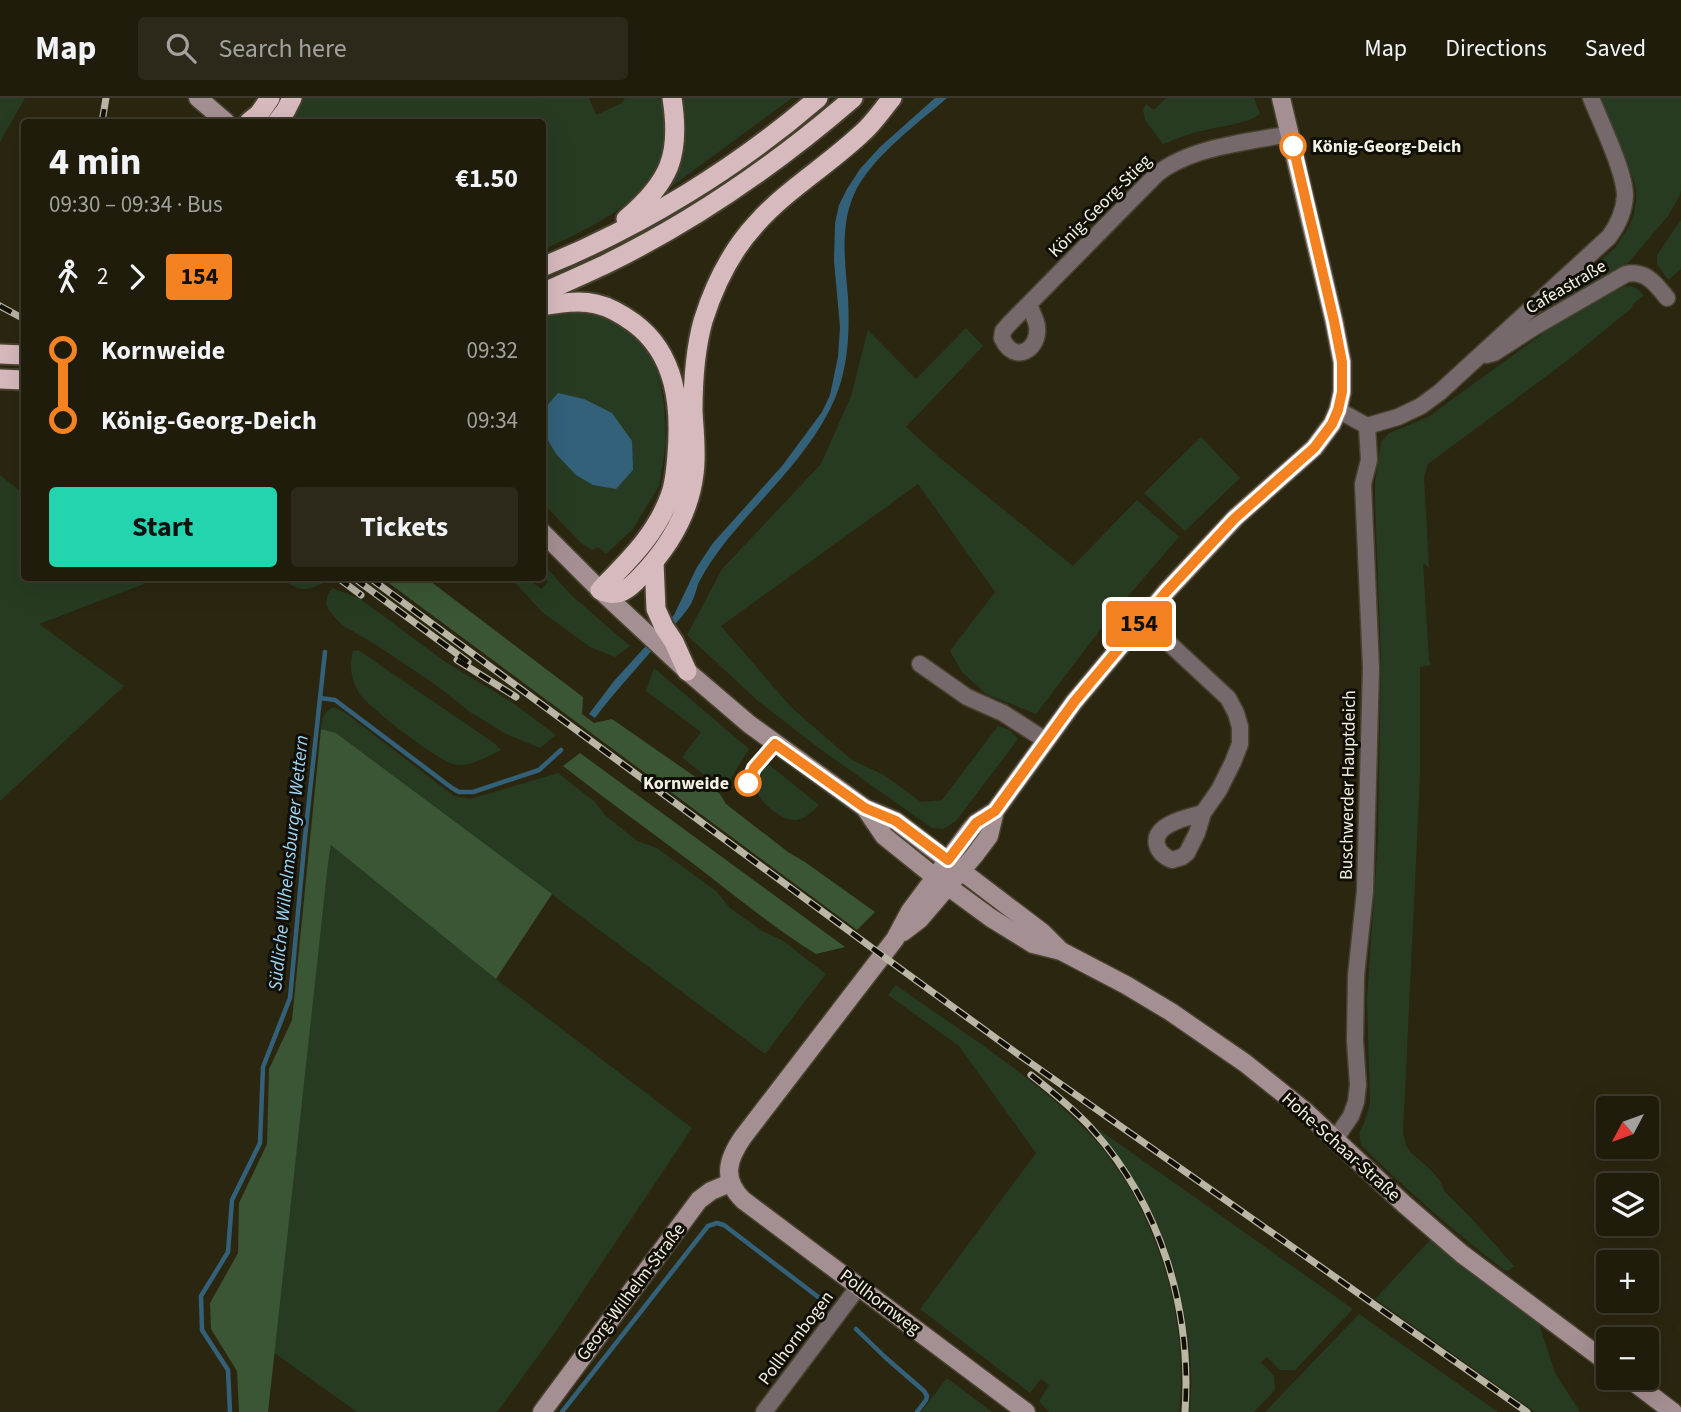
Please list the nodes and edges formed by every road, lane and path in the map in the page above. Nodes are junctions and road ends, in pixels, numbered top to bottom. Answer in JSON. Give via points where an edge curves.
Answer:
{"nodes":[{"id":1,"x":198,"y":98,"type":"edge"},
{"id":2,"x":270,"y":98,"type":"edge"},
{"id":3,"x":672,"y":98,"type":"edge"},
{"id":4,"x":818,"y":98,"type":"edge"},
{"id":5,"x":853,"y":98,"type":"edge"},
{"id":6,"x":892,"y":98,"type":"edge"},
{"id":7,"x":1282,"y":98,"type":"edge"},
{"id":8,"x":1591,"y":98,"type":"edge"},
{"id":9,"x":222,"y":119,"type":"edge"},
{"id":10,"x":253,"y":119,"type":"edge"},
{"id":11,"x":1290,"y":134,"type":"junction"},
{"id":12,"x":598,"y":242,"type":"junction"},
{"id":13,"x":546,"y":265,"type":"edge"},
{"id":14,"x":546,"y":291,"type":"edge"},
{"id":15,"x":1667,"y":298,"type":"dead end"},
{"id":16,"x":1028,"y":304,"type":"dead end"},
{"id":17,"x":546,"y":305,"type":"edge"},
{"id":18,"x":0,"y":354,"type":"edge"},
{"id":19,"x":21,"y":355,"type":"edge"},
{"id":20,"x":1480,"y":356,"type":"junction"},
{"id":21,"x":0,"y":379,"type":"edge"},
{"id":22,"x":21,"y":380,"type":"edge"},
{"id":23,"x":1338,"y":410,"type":"junction"},
{"id":24,"x":1367,"y":426,"type":"junction"},
{"id":25,"x":546,"y":535,"type":"edge"},
{"id":26,"x":653,"y":562,"type":"junction"},
{"id":27,"x":600,"y":590,"type":"junction"},
{"id":28,"x":1143,"y":619,"type":"junction"},
{"id":29,"x":655,"y":629,"type":"junction"},
{"id":30,"x":920,"y":664,"type":"dead end"},
{"id":31,"x":687,"y":671,"type":"joint"},
{"id":32,"x":1045,"y":740,"type":"junction"},
{"id":33,"x":865,"y":808,"type":"junction"},
{"id":34,"x":1203,"y":813,"type":"dead end"},
{"id":35,"x":955,"y":866,"type":"junction"},
{"id":36,"x":942,"y":883,"type":"junction"},
{"id":37,"x":1061,"y":951,"type":"junction"},
{"id":38,"x":1336,"y":1138,"type":"junction"},
{"id":39,"x":732,"y":1187,"type":"junction"},
{"id":40,"x":859,"y":1286,"type":"junction"},
{"id":41,"x":1596,"y":1354,"type":"edge"},
{"id":42,"x":1644,"y":1390,"type":"edge"},
{"id":43,"x":542,"y":1412,"type":"edge"},
{"id":44,"x":764,"y":1412,"type":"edge"},
{"id":45,"x":1026,"y":1412,"type":"edge"},
{"id":46,"x":1673,"y":1412,"type":"edge"}],
"edges":[{"from":1,"to":9,"type":"main road"},
{"from":2,"to":10,"type":"highway"},
{"from":3,"to":12,"type":"highway","via":[[674,145],[660,185]]},
{"from":4,"to":12,"type":"highway","via":[[719,172]]},
{"from":5,"to":14,"type":"highway","via":[[726,194],[628,253]]},
{"from":6,"to":26,"type":"highway","via":[[863,133],[756,223],[717,284],[702,323],[695,362],[691,492],[679,525]]},
{"from":7,"to":11,"type":"main road"},
{"from":8,"to":20,"type":"street","via":[[1625,193],[1617,226]]},
{"from":11,"to":16,"type":"street","name":"König-Georg-Stieg","via":[[1197,153],[1169,164]]},
{"from":11,"to":23,"type":"main road","via":[[1342,362]]},
{"from":12,"to":13,"type":"highway"},
{"from":15,"to":20,"type":"street","name":"Cafeastraße","via":[[1653,280],[1640,273],[1626,274],[1494,353]]},
{"from":17,"to":27,"type":"highway","via":[[596,304],[624,316],[652,340],[674,384],[679,433],[670,496],[646,541]]},
{"from":18,"to":19,"type":"highway"},
{"from":20,"to":24,"type":"street","via":[[1421,406]]},
{"from":21,"to":22,"type":"highway"},
{"from":23,"to":24,"type":"street"},
{"from":23,"to":28,"type":"main road","via":[[1314,448],[1216,537]]},
{"from":24,"to":38,"type":"street","name":"Buschwerder Hauptdeich","via":[[1369,460],[1363,484],[1371,668],[1365,891],[1356,976],[1358,1084],[1351,1116]]},
{"from":25,"to":27,"type":"main road"},
{"from":26,"to":27,"type":"highway","via":[[623,592]]},
{"from":26,"to":29,"type":"highway"},
{"from":27,"to":29,"type":"main road"},
{"from":28,"to":32,"type":"main road"},
{"from":28,"to":34,"type":"street","via":[[1228,698],[1239,720],[1240,744]]},
{"from":29,"to":31,"type":"highway"},
{"from":30,"to":32,"type":"street","via":[[967,697]]},
{"from":31,"to":33,"type":"main road","via":[[748,724]]},
{"from":32,"to":35,"type":"main road","via":[[995,811],[976,823]]},
{"from":33,"to":35,"type":"main road","via":[[896,821]]},
{"from":33,"to":36,"type":"main road","via":[[884,836]]},
{"from":35,"to":36,"type":"main road"},
{"from":35,"to":37,"type":"main road","name":"Hohe-Schaar-Straße"},
{"from":36,"to":37,"type":"main road","name":"Hohe-Schaar-Straße","via":[[1033,944]]},
{"from":36,"to":39,"type":"main road","via":[[911,911],[895,939],[737,1146],[731,1161]]},
{"from":37,"to":38,"type":"main road","name":"Hohe-Schaar-Straße","via":[[1126,985],[1204,1035]]},
{"from":38,"to":41,"type":"main road","name":"Hohe-Schaar-Straße","via":[[1452,1247]]},
{"from":39,"to":40,"type":"main road","name":"Pollhornweg"},
{"from":39,"to":43,"type":"main road","name":"Georg-Wilhelm-Straße","via":[[711,1191],[699,1200]]},
{"from":40,"to":44,"type":"street","name":"Pollhornbogen"},
{"from":40,"to":45,"type":"main road","name":"Pollhornweg"},
{"from":42,"to":46,"type":"main road"}]}
